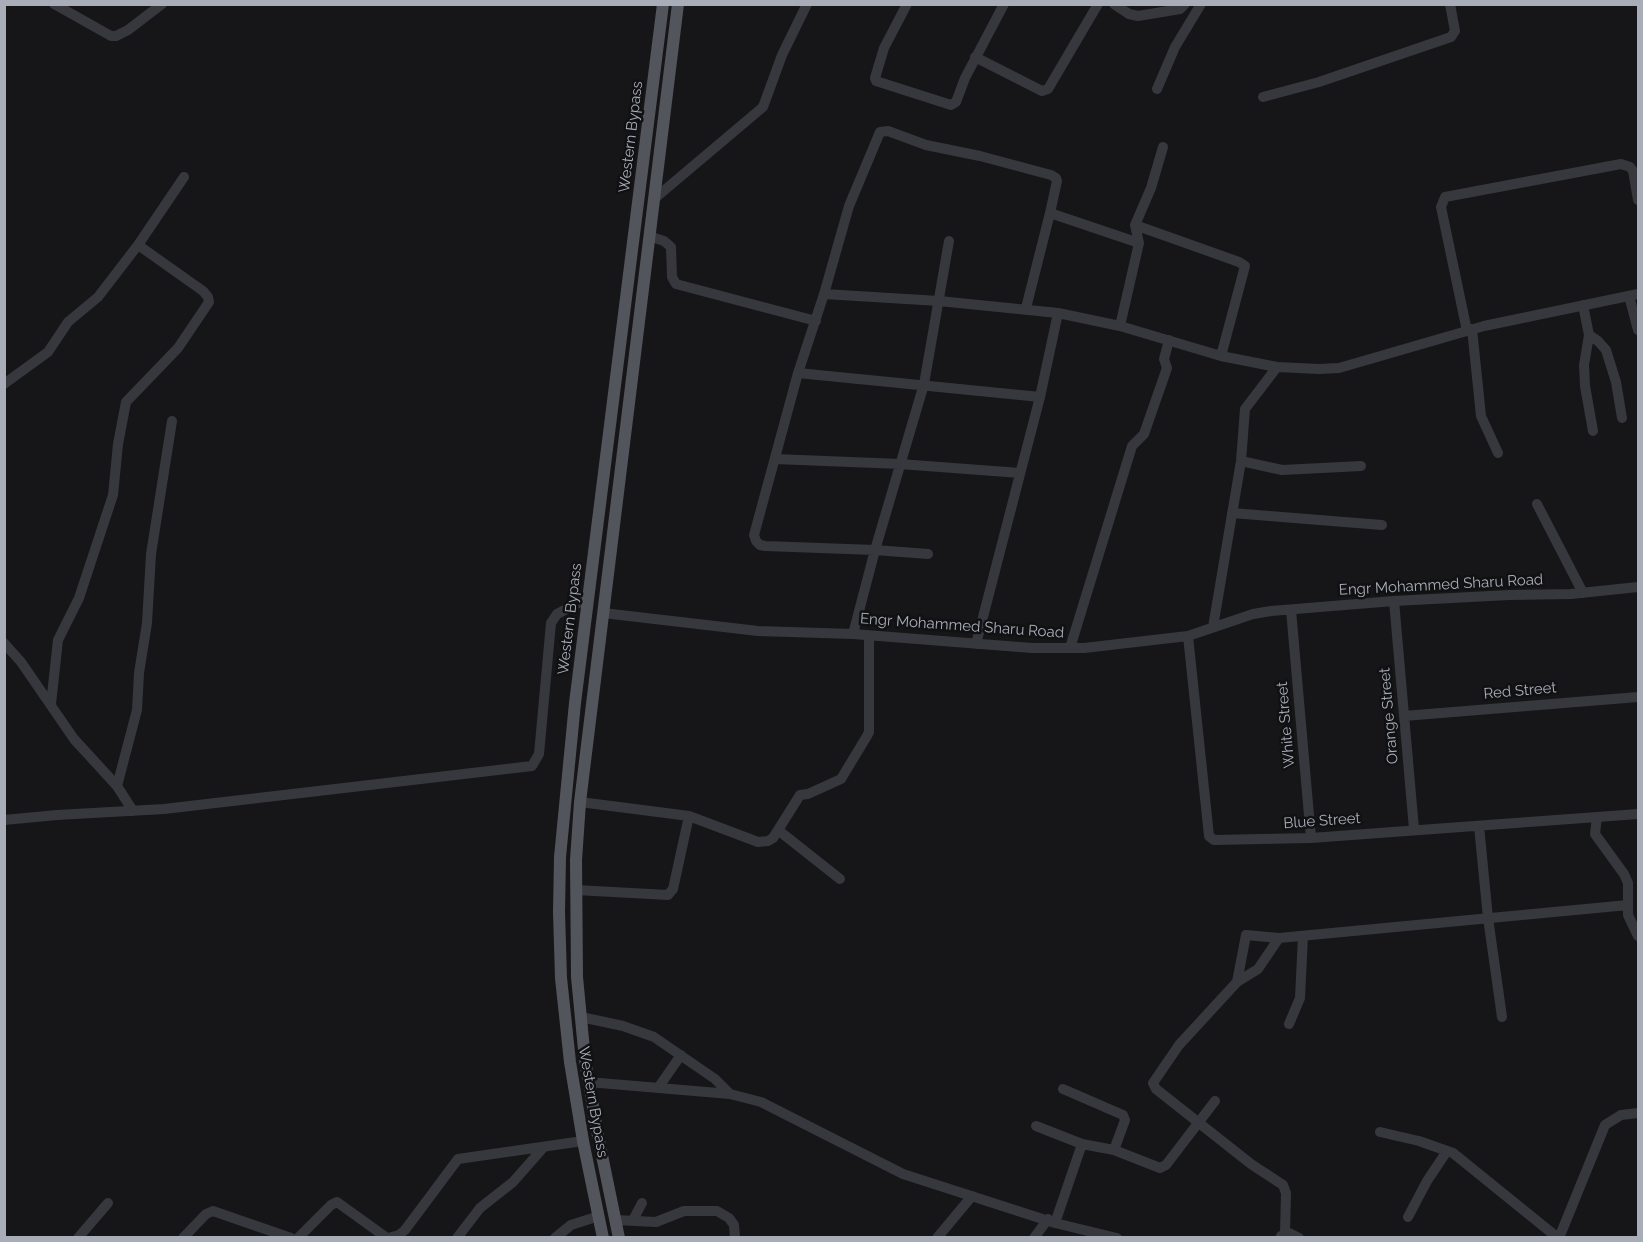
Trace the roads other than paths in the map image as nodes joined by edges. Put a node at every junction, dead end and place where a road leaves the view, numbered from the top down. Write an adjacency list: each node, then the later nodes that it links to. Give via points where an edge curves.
1 (54, 4): 2 (street, via 111,36 128,30)
2 (162, 4)
3 (663, 4): 60 (main road, Western Bypass)
4 (678, 4): 18 (main road, Western Bypass)
5 (807, 4): 18 (street, via 782,55 764,107)
6 (907, 4): 13 (street, via 884,48 876,81 953,104)
7 (1004, 4): 13 (street)
8 (1098, 4): 13 (street, via 1048,89 1042,91)
9 (1114, 4): 10 (street, via 1138,16 1180,9)
10 (1185, 4)
11 (1450, 4): 15 (street, via 1455,31 1451,36 1319,82)
12 (1200, 5): 14 (street, via 1175,47)
13 (975, 57)
14 (1157, 89)
15 (1263, 97)
16 (1162, 147): 21 (street, via 1151,188)
17 (184, 177): 25 (street)
18 (654, 199): 22 (main road, Western Bypass)
19 (1638, 200): 34 (street, via 1633,171 1621,164 1444,197 1441,207)
20 (1050, 213): 24 (street); 26 (street, via 1057,181 1052,176 926,146 883,131 877,136 849,206); 30 (street)
21 (1135, 225): 24 (street); 38 (street, via 1245,266)
22 (649, 236): 32 (street, via 664,240 671,247 672,277 676,284); 63 (main road, Western Bypass)
23 (949, 241): 28 (street)
24 (1139, 243): 33 (street)
25 (138, 245): 41 (street, via 98,297 68,322 48,352); 72 (street, via 203,291 208,302 178,348 126,402 113,495 78,598 58,640)
26 (825, 294): 28 (street); 32 (street)
27 (1634, 295): 29 (street); 35 (street)
28 (939, 301): 30 (street); 42 (street)
29 (1583, 305): 34 (street); 36 (street)
30 (1026, 308): 31 (street)
31 (1058, 313): 33 (street); 43 (street)
32 (816, 321): 40 (street)
33 (1120, 326): 37 (street)
34 (1469, 330): 39 (street, via 1339,368); 47 (street, via 1481,416)
35 (1638, 330)
36 (1589, 335): 44 (street, via 1605,350); 46 (street, via 1584,365)
37 (1168, 340): 38 (street); 70 (street, via 1164,359 1167,368 1144,434 1132,446)
38 (1221, 356): 39 (street)
39 (1277, 367): 49 (street, via 1245,409)
40 (798, 373): 42 (street); 48 (street)
41 (4, 384)
42 (924, 384): 43 (street); 50 (street)
43 (1040, 397): 52 (street)
44 (1623, 418)
45 (172, 421): 74 (street, via 151,554 137,710)
46 (1593, 431)
47 (1498, 453)
48 (775, 459): 50 (street); 56 (street, via 754,535 760,545)
49 (1241, 461): 51 (street, via 1282,470); 54 (street)
50 (900, 464): 52 (street); 56 (street)
51 (1361, 466)
52 (1020, 473): 69 (street)
53 (1537, 504): 59 (street)
54 (1232, 513): 55 (street); 64 (street)
55 (1382, 525)
56 (875, 550): 57 (street); 65 (street)
57 (928, 554)
58 (1638, 587): 59 (street, Engr Mohammed Sharu Road)
59 (1583, 593): 61 (street, Engr Mohammed Sharu Road)
60 (588, 597): 76 (street, via 557,614 551,623 539,754 532,766); 106 (main road, Western Bypass, via 564,808 559,912 565,1016)
61 (1394, 601): 62 (street, Engr Mohammed Sharu Road); 73 (street, Orange Street)
62 (1291, 610): 64 (street, Engr Mohammed Sharu Road, via 1253,614); 84 (street, White Street)
63 (603, 613): 65 (street, Engr Mohammed Sharu Road, via 758,632); 75 (main road, Western Bypass)
64 (1213, 627): 67 (street, Engr Mohammed Sharu Road)
65 (853, 634): 66 (street, Engr Mohammed Sharu Road)
66 (868, 636): 69 (street, Engr Mohammed Sharu Road); 83 (street, via 869,732 841,779 800,795)
67 (1188, 636): 70 (street, Engr Mohammed Sharu Road); 84 (street, Blue Street, via 1209,836 1217,841)
68 (4, 643): 72 (street)
69 (976, 644): 70 (street, Engr Mohammed Sharu Road)
70 (1070, 648)
71 (1638, 697): 73 (street, Red Street)
72 (51, 704): 74 (street, via 74,739)
73 (1404, 716): 82 (street, Orange Street)
74 (117, 786): 76 (street)
75 (580, 802): 78 (street); 86 (main road, Western Bypass)
76 (133, 811): 80 (street)
77 (1638, 814): 79 (street, Blue Street)
78 (689, 816): 83 (street, via 758,842 768,842); 86 (street, via 674,888 668,895)
79 (1597, 817): 81 (street, Blue Street); 87 (street, via 1595,834 1624,874)
80 (4, 820)
81 (1479, 826): 82 (street, Blue Street); 88 (street)
82 (1414, 829): 84 (street, Blue Street)
83 (778, 830): 85 (street)
84 (1311, 838)
85 (840, 879)
86 (576, 890): 93 (main road, Western Bypass)
87 (1628, 905): 88 (street); 90 (street, via 1630,922)
88 (1488, 918): 89 (street); 94 (street)
89 (1303, 936): 91 (street); 95 (street, via 1300,998)
90 (1638, 936)
91 (1280, 938): 92 (street, via 1257,969); 92 (street, via 1246,935)
92 (1237, 982): 103 (street, via 1179,1045 1154,1080 1156,1089)
93 (581, 1017): 96 (street, via 654,1036); 97 (main road, Western Bypass)
94 (1502, 1017)
95 (1289, 1024)
96 (681, 1055): 98 (street); 100 (street)
97 (588, 1082): 98 (street); 116 (main road, Western Bypass)
98 (658, 1088): 100 (street)
99 (1063, 1089): 109 (street, via 1123,1115 1125,1120)
100 (730, 1094): 111 (street, via 764,1103 903,1174)
101 (1215, 1101): 103 (street)
102 (1638, 1113): 134 (street, via 1621,1115 1605,1125)
103 (1199, 1122): 109 (street, via 1163,1168); 120 (street, via 1283,1185 1286,1193)
104 (1036, 1126): 107 (street)
105 (1380, 1132): 110 (street)
106 (583, 1142): 108 (street); 114 (main road, Western Bypass)
107 (1082, 1144): 109 (street); 118 (street)
108 (543, 1148): 124 (street, via 458,1159 405,1230); 125 (street, via 513,1182 480,1208)
109 (1114, 1150)
110 (1447, 1151): 115 (street); 134 (street, via 1464,1160)
111 (972, 1196): 118 (street); 130 (street)
112 (108, 1203): 119 (street)
113 (642, 1203): 117 (street)
114 (599, 1216): 126 (street, via 571,1225); 127 (main road, Western Bypass)
115 (1408, 1217)
116 (615, 1220): 117 (street); 128 (main road, Western Bypass)
117 (633, 1220): 129 (street, via 656,1222 684,1211 717,1211 734,1225)
118 (1052, 1221): 131 (street); 132 (street)
119 (84, 1235)
120 (1282, 1235): 133 (street)
121 (183, 1238): 122 (street, via 213,1211)
122 (291, 1238)
123 (298, 1238): 124 (street, via 337,1202)
124 (388, 1238)
125 (457, 1238)
126 (555, 1238)
127 (603, 1238)
128 (619, 1238)
129 (735, 1238)
130 (937, 1238)
131 (1034, 1238)
132 (1117, 1238)
133 (1299, 1238)
134 (1558, 1238)

